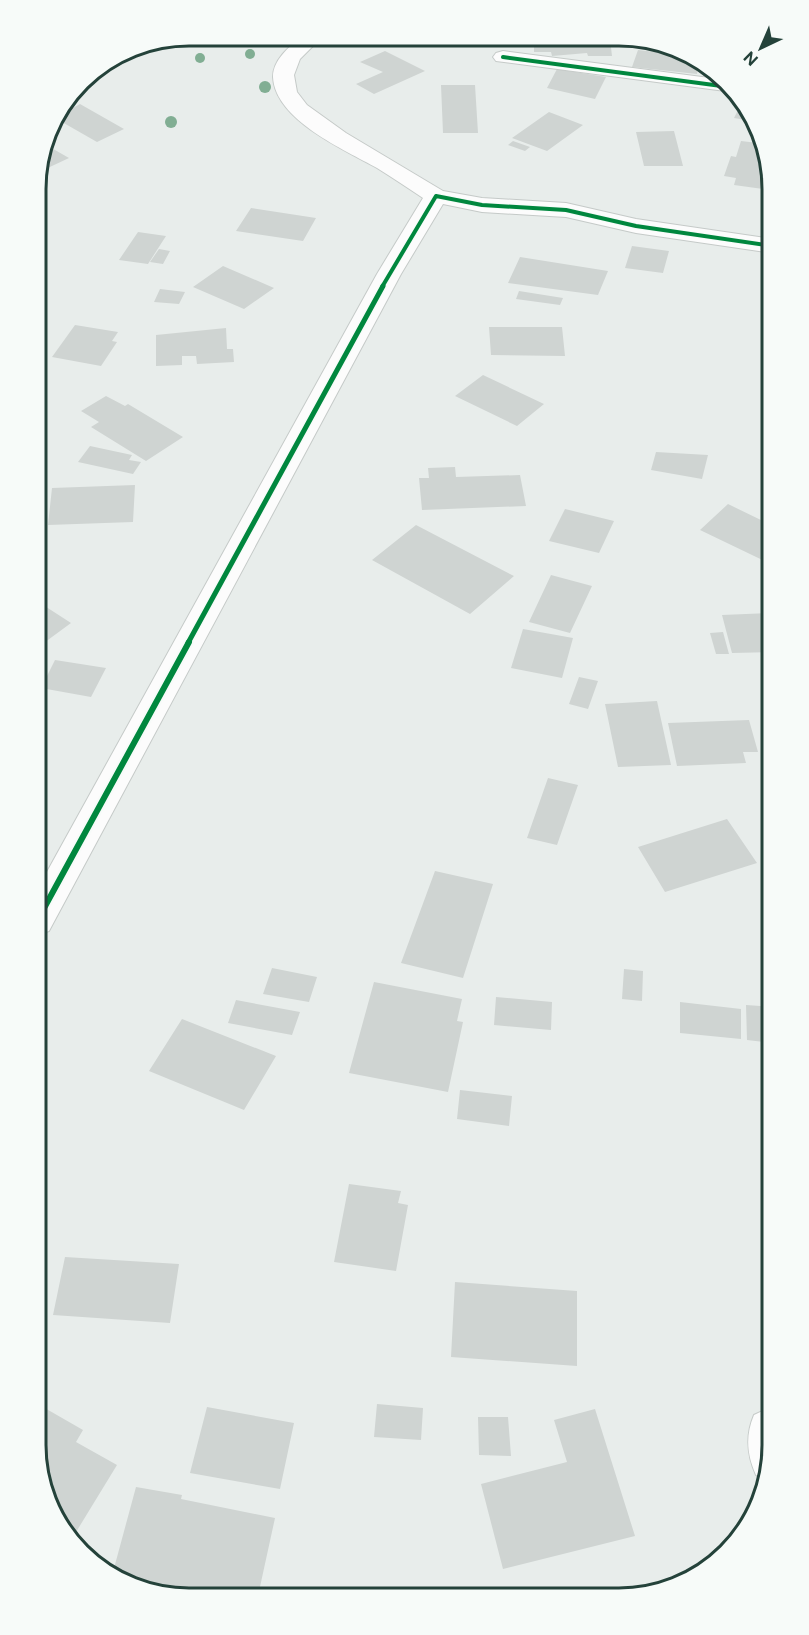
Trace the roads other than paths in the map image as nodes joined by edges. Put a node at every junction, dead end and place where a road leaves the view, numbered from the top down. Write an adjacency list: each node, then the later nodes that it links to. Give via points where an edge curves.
1 (302, 47): 4 (street, via 287,62 282,81 289,100 322,129)
2 (503, 57): 3 (street)
3 (717, 85)
4 (436, 196): 5 (street, via 482,205 566,210 636,226); 6 (street, via 378,294)
5 (762, 244)
6 (46, 902)

